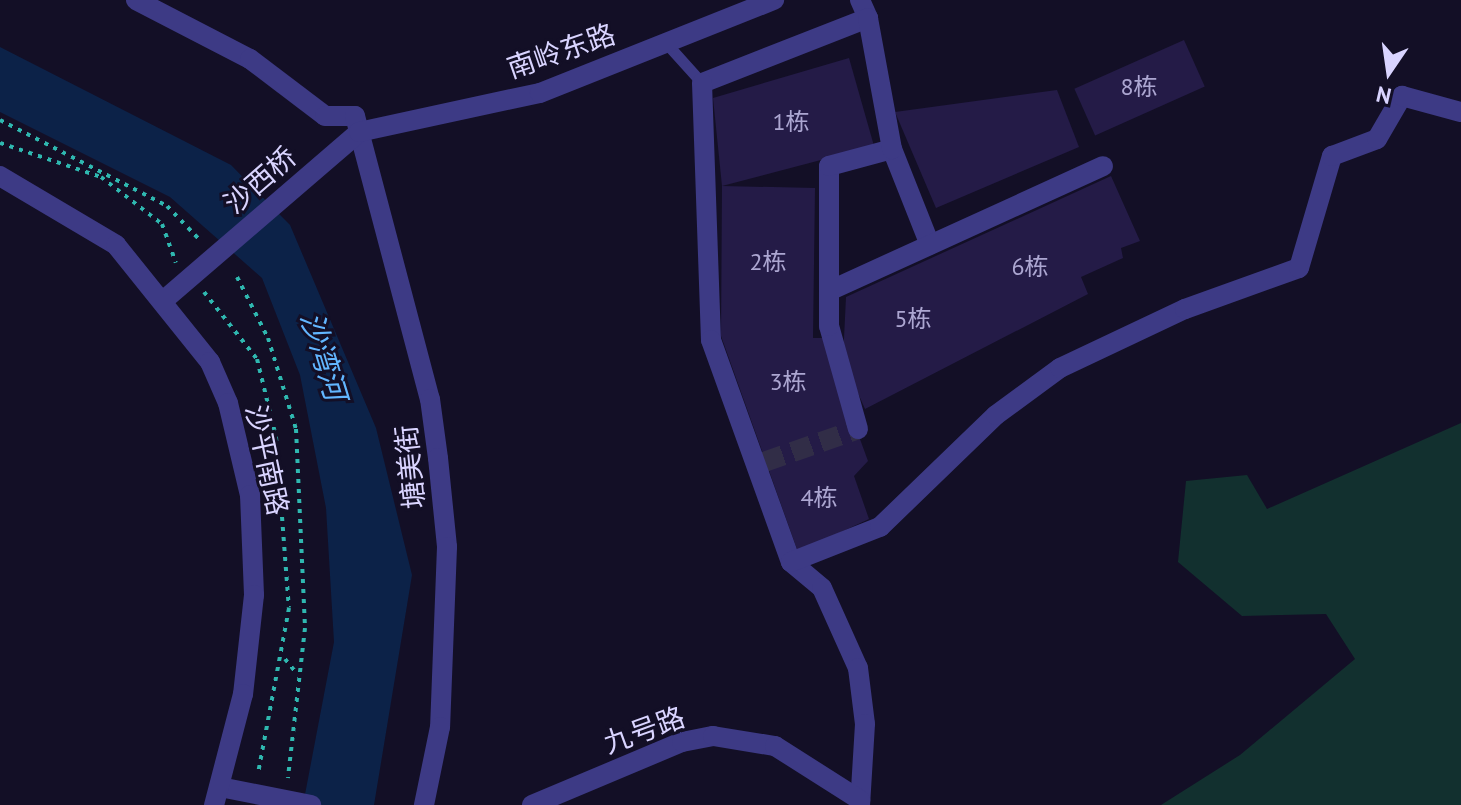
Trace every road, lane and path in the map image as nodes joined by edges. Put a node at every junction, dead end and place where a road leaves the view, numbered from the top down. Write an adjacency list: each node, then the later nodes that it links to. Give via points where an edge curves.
1 (136, 0): 8 (street, via 250,59 325,116 355,116)
2 (774, 0): 4 (street, 南岭东路)
3 (864, 9): 5 (street); 9 (street)
4 (666, 43): 5 (lane); 8 (street, 南岭东路, via 540,93)
5 (702, 83): 18 (street, via 711,340 760,463)
6 (1461, 112): 18 (street, via 1402,96 1377,139 1332,156 1299,268 1185,309 1060,368 996,415 880,527)
7 (0, 120): 12 (path, via 167,206)
8 (359, 132): 16 (street, 沙西桥); 25 (street, 塘美街, via 430,399 444,517 440,727)
9 (892, 149): 13 (street); 15 (street, via 829,166)
10 (1103, 166): 13 (street)
11 (0, 176): 16 (street, 沙平南路, via 116,245)
12 (199, 239)
13 (930, 245): 15 (street)
14 (237, 277): 20 (path, via 268,338 296,429 305,599)
15 (829, 291): 17 (street, via 829,326)
16 (164, 300): 21 (street, 沙平南路, via 210,362 242,447 250,495 250,648)
17 (858, 429)
18 (791, 562): 23 (street, via 822,588 858,668 865,724)
19 (285, 657): 20 (path)
20 (298, 676): 22 (path, via 295,750)
21 (217, 796): 22 (street)
22 (283, 796): 24 (street)
23 (860, 802): 26 (street, 九号路, via 775,746 713,736 682,742)
24 (311, 805)
25 (424, 805)
26 (532, 805)

